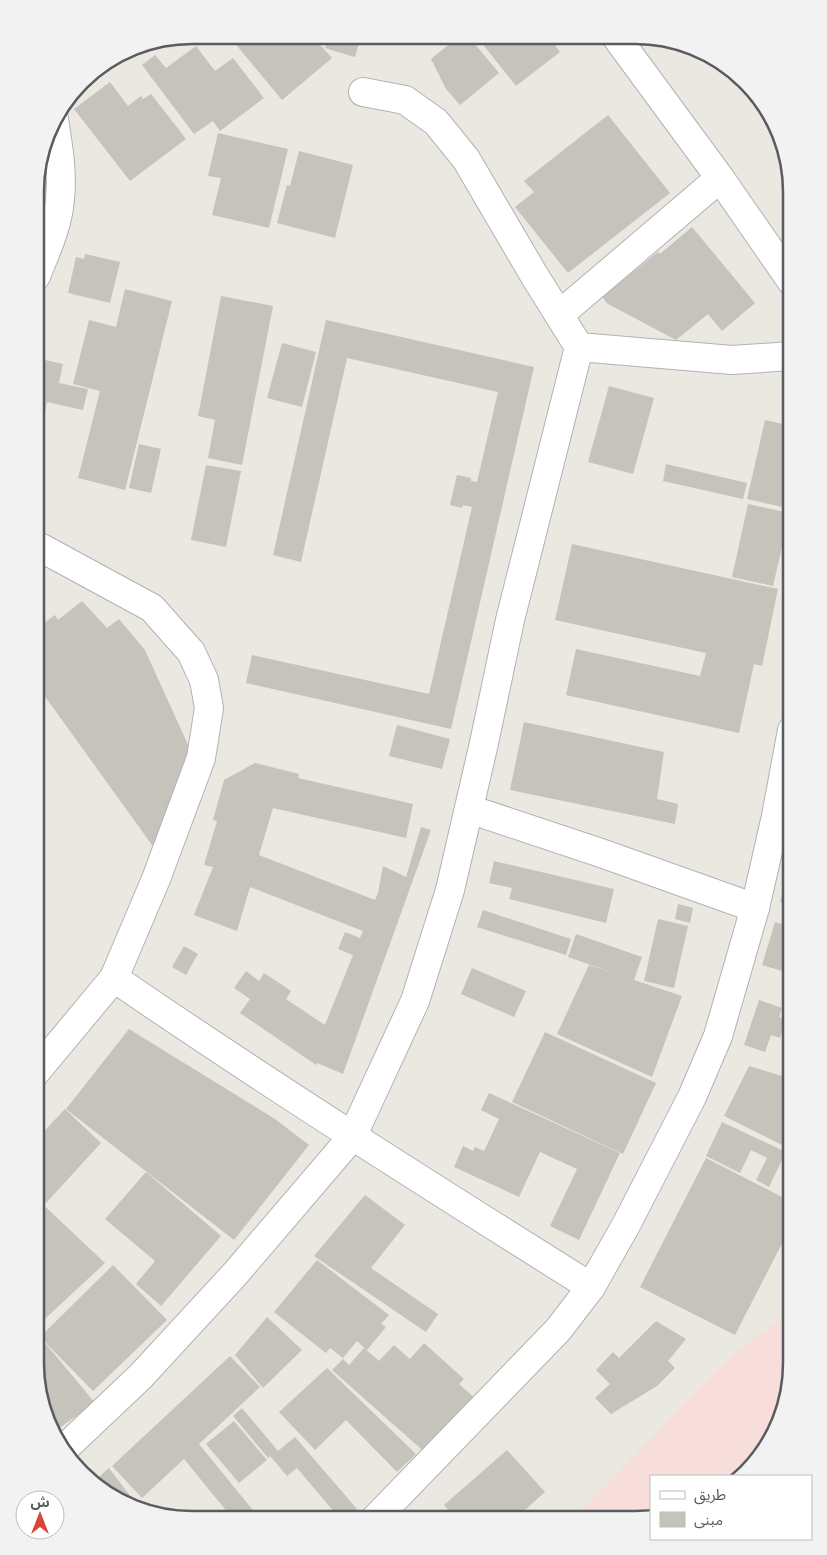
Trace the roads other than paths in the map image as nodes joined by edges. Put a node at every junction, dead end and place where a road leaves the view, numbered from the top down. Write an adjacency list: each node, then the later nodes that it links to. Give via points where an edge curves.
1 (620, 44): 4 (street)
2 (363, 92): 7 (street, via 405,100 436,122 466,159)
3 (56, 133): 5 (street, via 60,200)
4 (720, 178): 6 (street); 7 (street)
5 (44, 256)
6 (783, 269)
7 (559, 315): 8 (street)
8 (579, 347): 9 (street, via 732,360); 12 (street, via 510,620)
9 (783, 357)
10 (44, 549): 14 (street, via 152,608 191,652 204,680 210,708 201,758 156,880)
11 (783, 778): 13 (street)
12 (469, 810): 13 (street); 16 (street, via 450,890 415,1001)
13 (755, 908): 17 (street, via 718,1036 692,1097)
14 (114, 978): 15 (street); 16 (street)
15 (44, 1062)
16 (352, 1137): 17 (street); 18 (street, via 235,1274 142,1376)
17 (591, 1287): 19 (street, via 558,1330)
18 (68, 1445)
19 (383, 1511)

